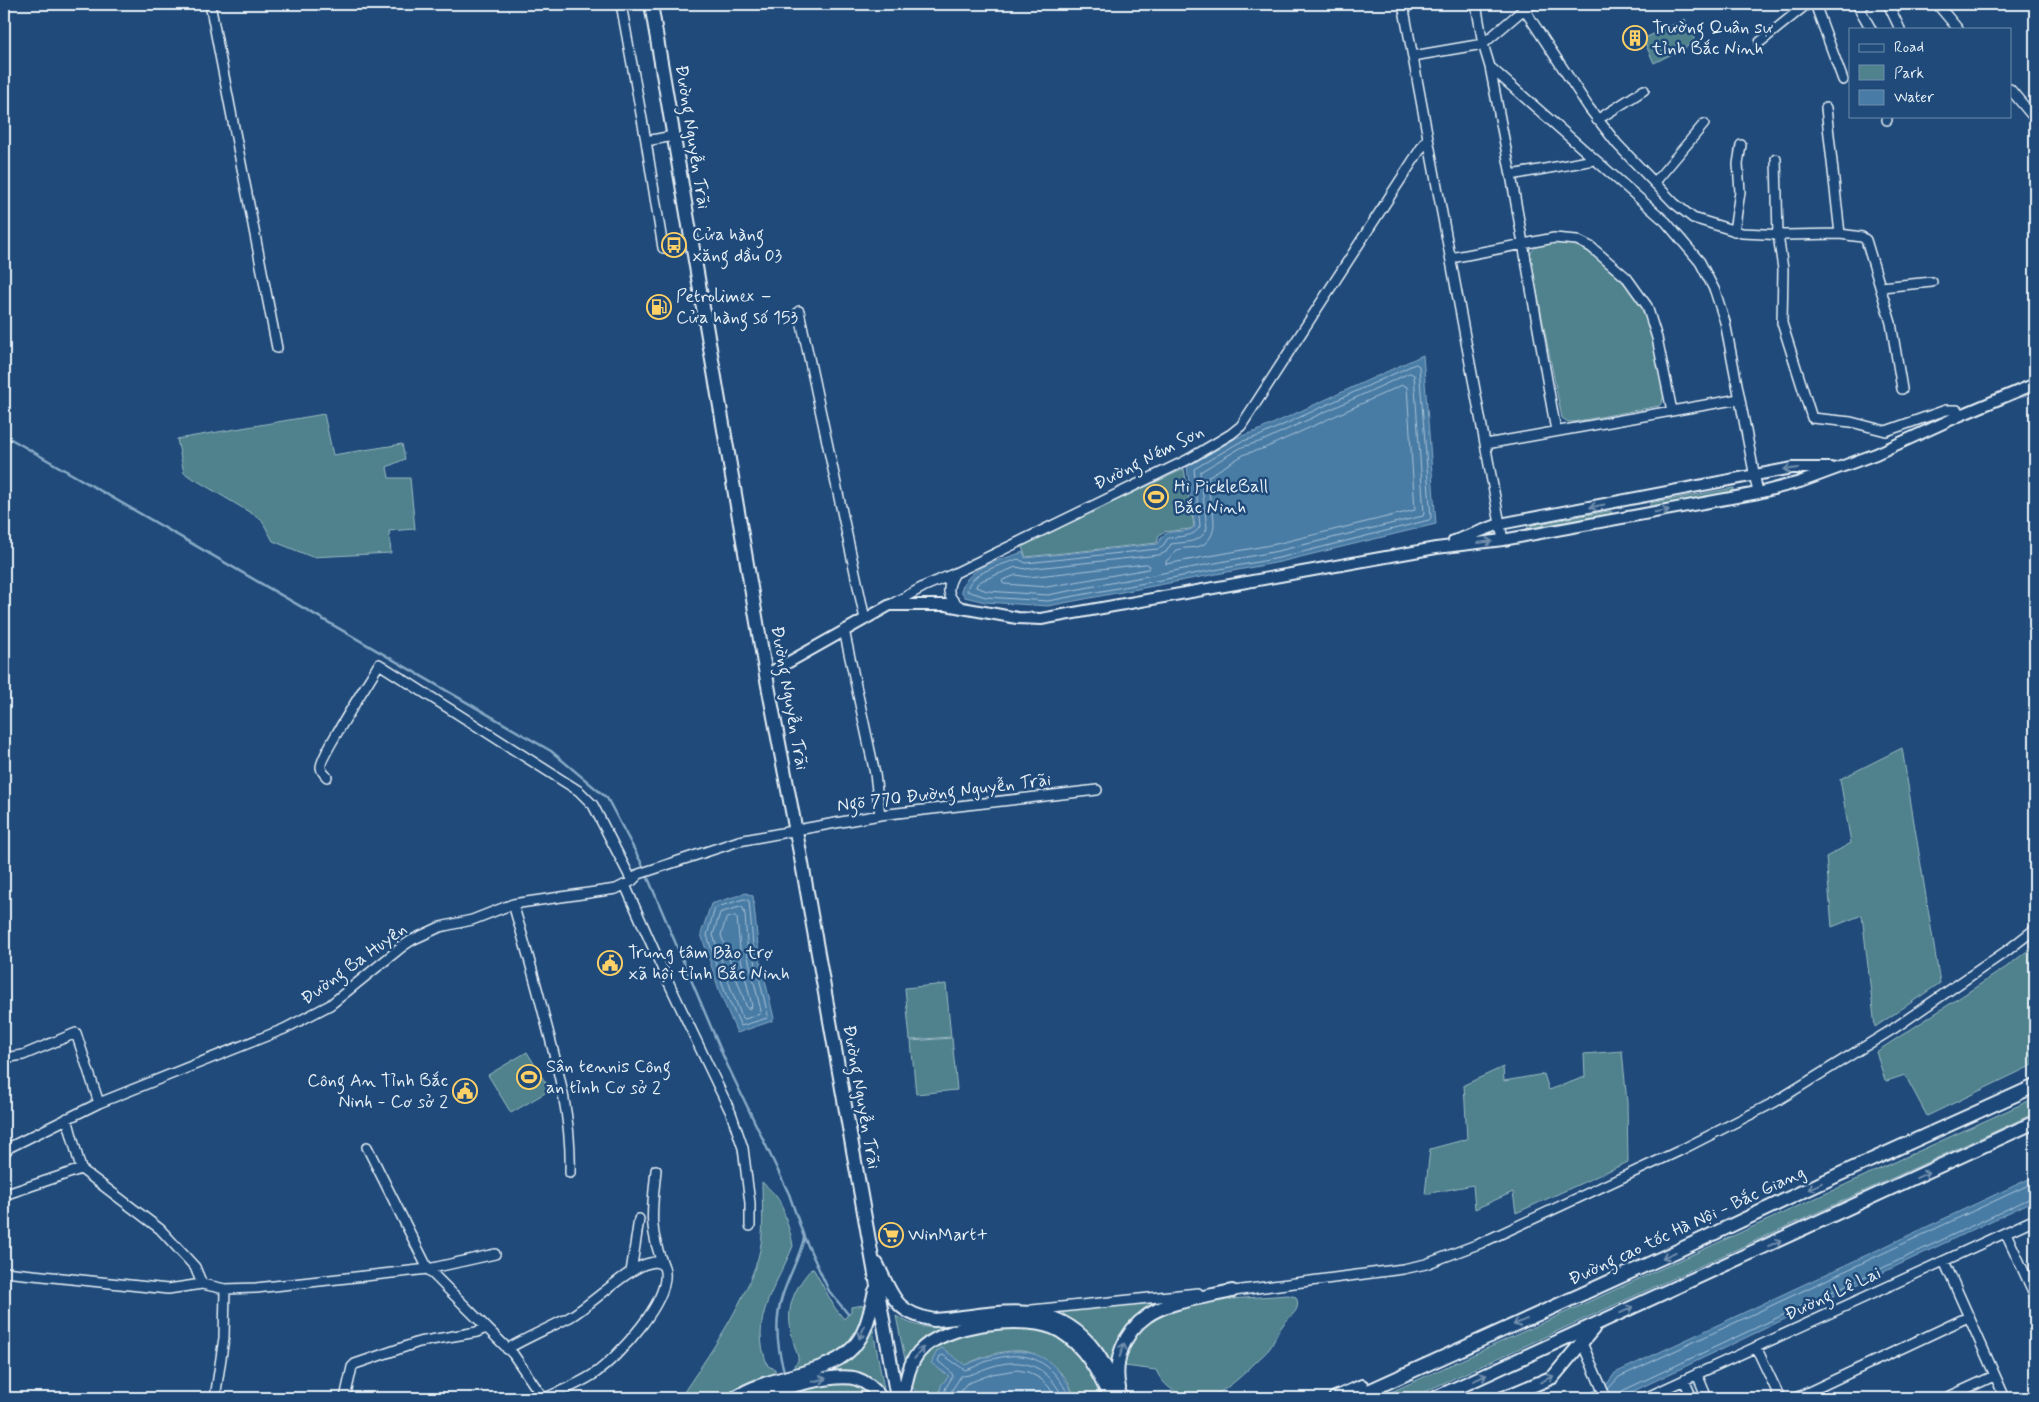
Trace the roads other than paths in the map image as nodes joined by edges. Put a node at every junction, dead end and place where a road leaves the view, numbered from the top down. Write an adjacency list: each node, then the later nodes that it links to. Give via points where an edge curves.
1 (210, 4): 44 (street)
2 (621, 4): 29 (street)
3 (651, 4): 27 (highway, Đường Nguyễn Trãi)
4 (1403, 4): 18 (street)
5 (1476, 4): 17 (street)
6 (1533, 4): 12 (street)
7 (1807, 4): 16 (street)
8 (1815, 4): 20 (street)
9 (1864, 4): 13 (street, via 1859,8)
10 (1888, 4): 14 (street)
11 (1937, 4): 15 (street)
12 (1524, 9): 17 (street); 34 (street, via 1589,108 1617,144)
13 (1870, 28)
14 (1900, 28)
15 (1957, 28)
16 (1760, 42)
17 (1483, 44): 18 (street); 19 (street)
18 (1413, 56): 28 (street)
19 (1490, 68): 32 (street); 33 (street)
20 (1843, 80)
21 (1644, 90): 25 (street)
22 (2012, 91): 24 (street)
23 (1826, 108): 36 (street)
24 (2035, 119)
25 (1596, 120)
26 (1704, 124): 34 (street)
27 (673, 136): 29 (street); 67 (highway, Đường Nguyễn Trãi)
28 (1427, 139): 40 (street); 62 (street, Đường Ném Sơn, via 1241,426 1187,460)
29 (646, 141): 39 (street)
30 (1741, 145): 35 (street, via 1738,164 1740,192)
31 (1776, 159): 37 (street)
32 (1594, 160): 33 (street); 47 (street, via 1666,222 1707,273 1721,306)
33 (1511, 175): 38 (street)
34 (1654, 182): 35 (street, via 1693,218)
35 (1734, 231): 37 (street)
36 (1840, 234): 37 (street); 42 (street, via 1866,240)
37 (1778, 235): 50 (street, via 1783,269 1782,324 1812,418)
38 (1524, 243): 40 (street); 48 (street, via 1554,238 1577,240 1591,247 1627,278 1640,294 1653,322); 51 (street)
39 (664, 248)
40 (1451, 258): 52 (street)
41 (1932, 282): 42 (street)
42 (1881, 287): 46 (street, via 1891,323)
43 (799, 311): 65 (street)
44 (277, 348)
45 (2035, 384): 49 (main road)
46 (1902, 389)
47 (1740, 399): 48 (street); 55 (street)
48 (1672, 411): 51 (street)
49 (1961, 415): 50 (street, via 1957,410 1946,410); 53 (main road)
50 (1884, 430): 53 (street)
51 (1556, 431): 52 (street)
52 (1486, 444): 59 (street)
53 (1889, 448): 54 (main road)
54 (1840, 468): 55 (main road, one-way to 55, via 1792,468); 56 (main road)
55 (1754, 476): 56 (street); 57 (main road)
56 (1758, 492): 58 (main road, one-way to 56)
57 (1626, 500): 58 (main road); 59 (main road, one-way to 59)
58 (1629, 517): 60 (main road)
59 (1500, 524): 60 (street); 61 (main road)
60 (1503, 540): 61 (main road, one-way to 60)
61 (1436, 548): 64 (main road, via 1041,619)
62 (956, 573): 63 (street, Đường Ném Sơn); 64 (street, via 949,583 950,596)
63 (890, 605): 64 (main road, via 928,604); 65 (main road, Đường Ném Sơn)
64 (964, 609)
65 (865, 619): 66 (main road, Đường Ném Sơn)
66 (844, 630): 67 (main road, Đường Ném Sơn); 70 (street, via 875,774)
67 (766, 675): 71 (highway, Đường Nguyễn Trãi)
68 (327, 777): 72 (street, via 321,765 330,744 379,664 579,791 593,805)
69 (1097, 790): 70 (street, Ngõ 770 Đường Nguyễn Trãi)
70 (880, 815): 71 (street, Ngõ 770 Đường Nguyễn Trãi)
71 (796, 830): 72 (street, Đường Ba Huyện, via 740,841 659,867); 92 (highway, Đường Nguyễn Trãi)
72 (632, 880): 73 (street, Đường Ba Huyện, via 616,889); 90 (street, via 666,977 731,1113 743,1148)
73 (513, 904): 78 (street, Đường Ba Huyện, via 472,920 440,927 412,940 314,1015); 85 (street, via 565,1101 571,1147)
74 (2035, 928): 102 (street, via 1893,1029 1775,1102 1679,1151 1481,1243 1404,1270)
75 (4, 1058): 78 (street, via 23,1055 76,1032)
76 (2035, 1078): 86 (highway, via 1876,1153)
77 (2035, 1086): 86 (highway, Đường cao tốc Hà Nội - Bắc Giang)
78 (99, 1103): 79 (street, Đường Ba Huyện)
79 (67, 1118): 82 (street, Đường Ba Huyện); 83 (street)
80 (2035, 1122): 106 (highway, one-way to 80)
81 (367, 1146): 96 (street)
82 (4, 1153)
83 (81, 1169): 87 (street); 99 (street, via 160,1230 195,1267)
84 (656, 1170): 95 (street, via 651,1224)
85 (570, 1174)
86 (1838, 1175): 111 (highway, Đường cao tốc Hà Nội - Bắc Giang, one-way to 111)
87 (4, 1195)
88 (639, 1219): 98 (street)
89 (2035, 1219): 91 (street, Đường Lê Lai)
90 (750, 1226)
91 (2006, 1233): 94 (street, Đường Lê Lai); 103 (street)
92 (872, 1253): 100 (highway, Đường Nguyễn Trãi); 104 (highway, via 895,1300 907,1312 921,1318 934,1320)
93 (495, 1254): 96 (street)
94 (1944, 1261): 105 (street); 109 (street, Đường Lê Lai)
95 (664, 1267): 98 (street, via 650,1262); 117 (street, via 666,1276 661,1294 631,1340 595,1373)
96 (428, 1269): 101 (street); 107 (street)
97 (4, 1272): 99 (street, via 168,1289)
98 (631, 1272): 110 (street, via 570,1317)
99 (202, 1284): 101 (street)
100 (877, 1286): 118 (highway, one-way to 118, via 862,1335 849,1352 828,1365 756,1387); 121 (highway, Đường Nguyễn Trãi)
101 (225, 1289): 115 (street, via 224,1338)
102 (1232, 1291): 104 (street); 123 (highway, one-way to 102, via 1120,1351 1147,1315 1161,1308)
103 (2035, 1296)
104 (1026, 1311): 123 (highway, via 1059,1319 1081,1336 1101,1359)
105 (1968, 1317): 113 (street); 133 (street)
106 (1596, 1325): 108 (highway); 126 (highway, one-way to 106)
107 (486, 1328): 110 (street); 116 (street, via 418,1342 355,1364)
108 (1582, 1342): 127 (highway, one-way to 108, via 1553,1376); 128 (street)
109 (1756, 1347): 112 (street, Đường Lê Lai); 132 (street)
110 (508, 1349): 117 (street)
111 (1430, 1363): 124 (highway, via 1390,1373); 125 (highway, Đường cao tốc Hà Nội - Bắc Giang)
112 (1697, 1374): 114 (street, Đường Lê Lai); 131 (street)
113 (1994, 1376): 134 (street); 135 (street)
114 (1684, 1380): 129 (street, Đường Lê Lai); 130 (street)
115 (216, 1398)
116 (345, 1398)
117 (544, 1398)
118 (735, 1398)
119 (756, 1398): 120 (highway, one-way to 120, via 838,1377 858,1379)
120 (881, 1398)
121 (897, 1398)
122 (903, 1398): 123 (highway, one-way to 123, via 909,1369 918,1353 928,1344 959,1330 1010,1321 1041,1324 1060,1331 1082,1350)
123 (1118, 1398)
124 (1335, 1398)
125 (1353, 1398)
126 (1435, 1398)
127 (1502, 1398)
128 (1606, 1398)
129 (1645, 1398)
130 (1692, 1398)
131 (1707, 1398)
132 (1780, 1398)
133 (1796, 1398)
134 (1946, 1398)
135 (2005, 1398)

